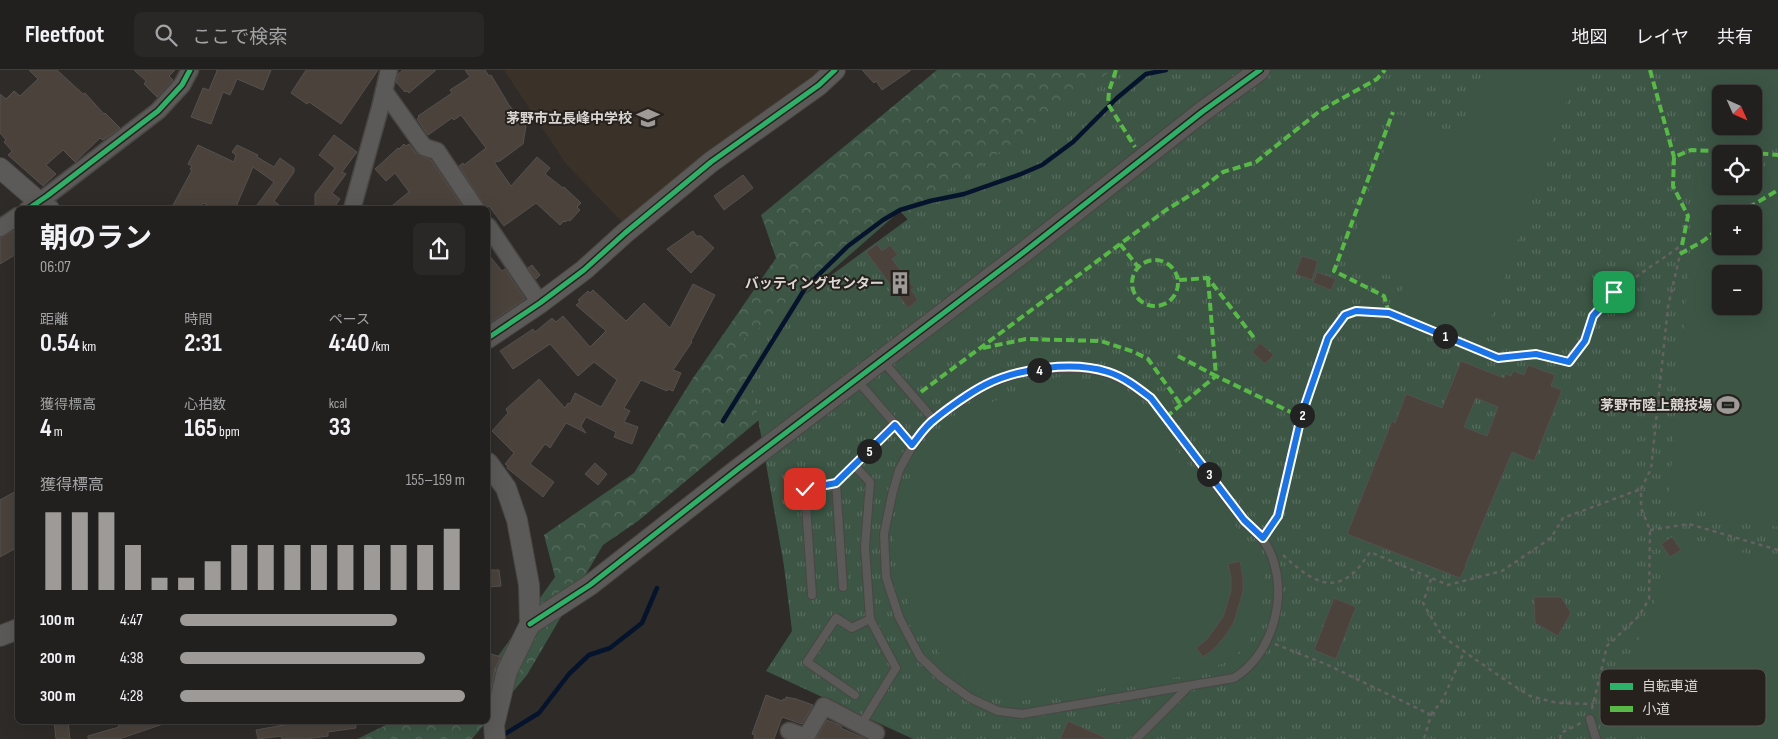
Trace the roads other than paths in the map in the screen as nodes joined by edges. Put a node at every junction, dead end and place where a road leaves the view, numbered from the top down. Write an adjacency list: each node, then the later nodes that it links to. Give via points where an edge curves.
1 (190, 70): 7 (street, via 182,85 158,110)
2 (389, 70): 5 (street)
3 (835, 70): 13 (street, via 711,162)
4 (1260, 70): 15 (street)
5 (384, 91): 8 (street); 9 (street, via 424,148 437,151)
6 (0, 168): 7 (street)
7 (38, 206)
8 (353, 206)
9 (474, 206)
10 (15, 218): 11 (street)
11 (0, 228)
12 (490, 229): 13 (street)
13 (540, 304): 14 (street)
14 (490, 337)
15 (882, 359): 16 (street); 17 (lane)
16 (855, 379): 18 (lane); 26 (street, via 590,585)
17 (933, 419): 19 (lane); 29 (lane, via 985,385 1020,372 1061,368 1089,368 1110,373 1151,398 1244,520 1263,538 1277,582 1276,614 1268,640 1245,671 1234,678)
18 (895, 425): 19 (lane); 20 (lane)
19 (912, 445): 29 (lane, via 899,470 884,534 886,577 899,617 920,658 941,678 984,705 998,711 1022,714)
20 (854, 465): 22 (lane); 25 (lane, via 870,482 865,547)
21 (490, 466): 26 (street, via 506,488 517,520 529,585)
22 (836, 483): 23 (lane); 24 (lane, via 805,489)
23 (843, 587)
24 (812, 596)
25 (870, 619): 30 (lane, via 852,628 836,618 806,662); 34 (lane, via 896,668)
26 (530, 624): 33 (street, via 507,671)
27 (15, 630): 28 (street)
28 (0, 636)
29 (1188, 687): 35 (lane)
30 (855, 695)
31 (1590, 718): 36 (lane)
32 (789, 731): 34 (street, via 806,737 824,706)
33 (494, 732)
34 (874, 734)
35 (1136, 739)
36 (1596, 739)

